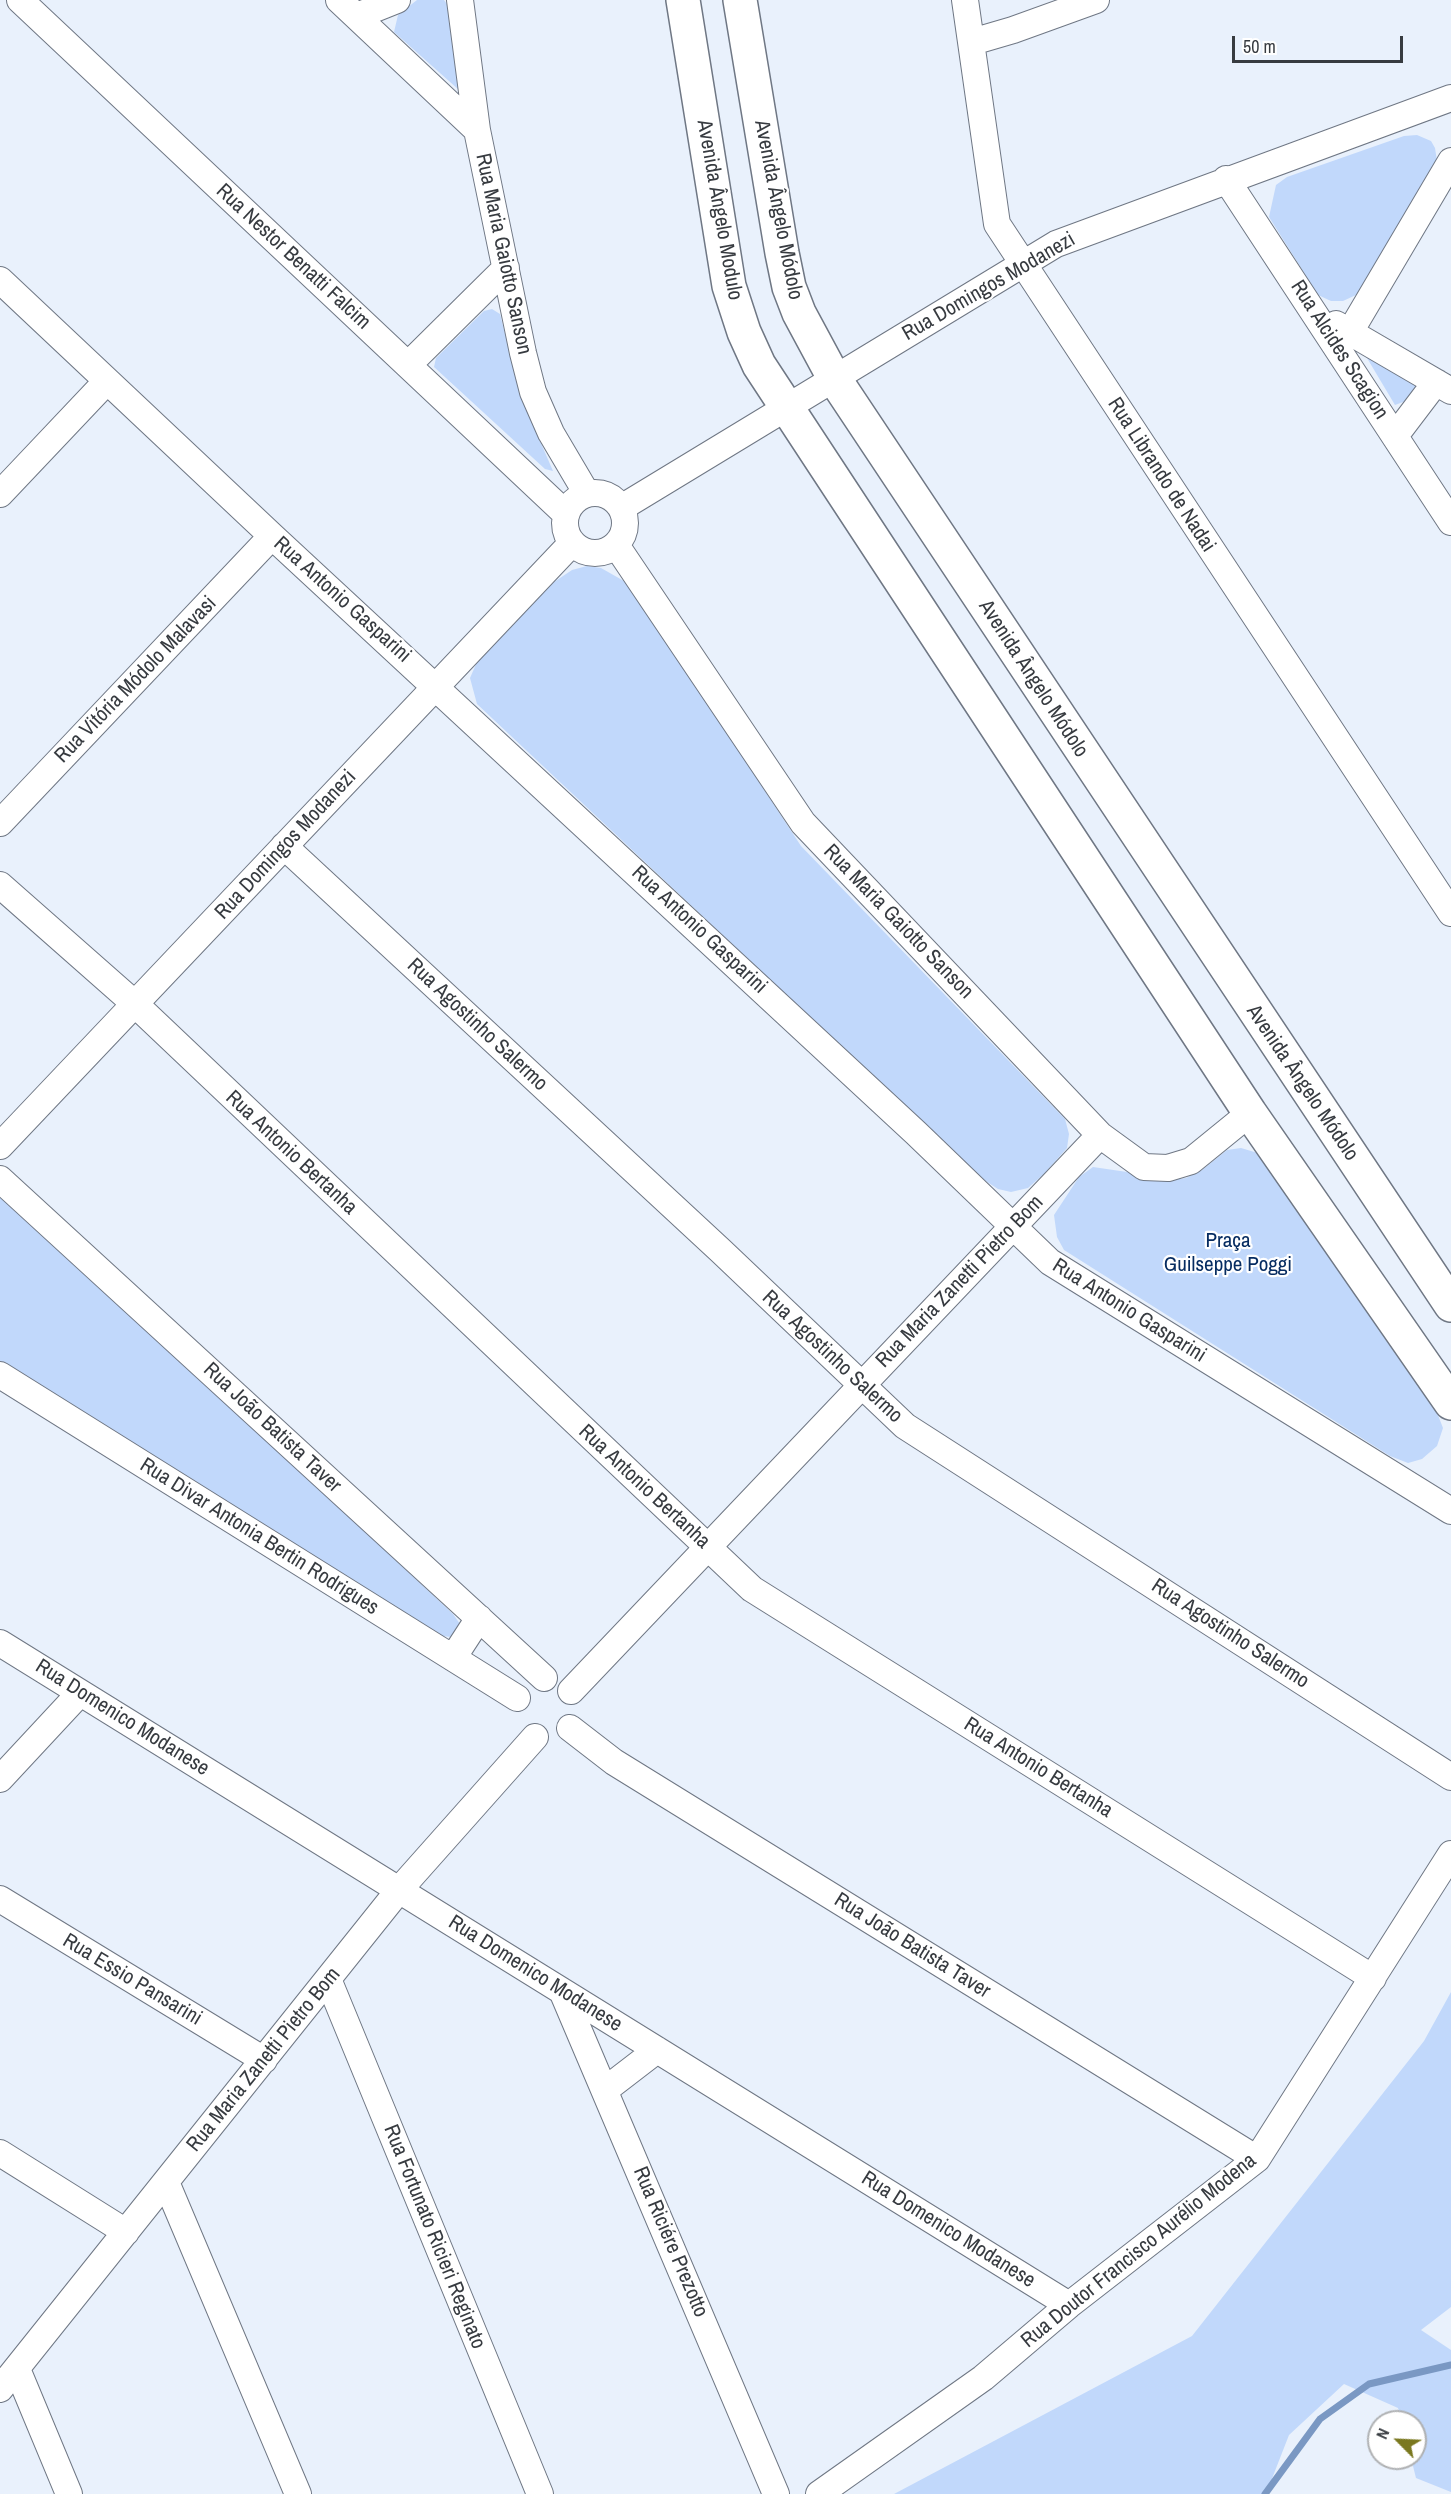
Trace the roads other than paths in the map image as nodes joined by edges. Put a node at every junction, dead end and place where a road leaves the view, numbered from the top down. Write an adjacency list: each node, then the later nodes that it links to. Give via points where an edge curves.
1 (20, 0): 19 (street, Rua Nestor Benatti Falcim)
2 (397, 0): 8 (street)
3 (460, 0): 11 (street, Rua Maria Gaiotto Sanson)
4 (683, 0): 23 (street, Avenida Ângelo Modulo, via 729,286 759,365)
5 (740, 0): 20 (street, Avenida Ângelo Módolo, via 789,286)
6 (965, 0): 9 (street, Rua Librando de Nadai)
7 (1096, 0): 9 (street)
8 (348, 8): 11 (street)
9 (972, 42): 14 (street, Rua Librando de Nadai, via 997,224)
10 (1449, 105): 13 (street, Rua Domingos Modanezi)
11 (477, 130): 15 (street, Rua Maria Gaiotto Sanson)
12 (1451, 161): 18 (street)
13 (1226, 179): 14 (street, Rua Domingos Modanezi, via 1056,244); 17 (street, Rua Alcides Scagion)
14 (1023, 264): 20 (street, Rua Domingos Modanezi); 37 (street, Rua Librando de Nadai)
15 (506, 268): 19 (street); 26 (street, Rua Maria Gaiotto Sanson, via 533,392)
16 (0, 280): 21 (street, Rua Antonio Gasparini)
17 (1312, 311): 18 (street); 24 (street, Rua Alcides Scagion)
18 (1350, 332): 22 (street)
19 (408, 365): 28 (street, Rua Nestor Benatti Falcim)
20 (834, 378): 23 (street, Rua Domingos Modanezi); 44 (street, Avenida Ângelo Módolo)
21 (107, 381): 25 (street); 30 (street, Rua Antonio Gasparini)
22 (1443, 387): 24 (street)
23 (786, 409): 27 (street, Rua Domingos Modanezi); 39 (street)
24 (1395, 436): 29 (street, Rua Alcides Scagion)
25 (0, 494)
26 (587, 494): 27 (street, via 606,495); 28 (street)
27 (621, 508): 32 (street, via 625,528)
28 (566, 514): 31 (street, via 565,524)
29 (1451, 522)
30 (272, 536): 33 (street, Rua Antonio Gasparini); 34 (street, Rua Vitória Módolo Malavasi)
31 (572, 543): 32 (street, via 588,553); 33 (street, Rua Domingos Modanezi)
32 (616, 545): 40 (street, Rua Maria Gaiotto Sanson, via 803,823)
33 (436, 686): 35 (street, Rua Domingos Modanezi); 43 (street, Rua Antonio Gasparini)
34 (0, 823)
35 (284, 846): 38 (street, Rua Domingos Modanezi); 46 (street, Rua Agostinho Salermo, via 721,1251)
36 (0, 885): 38 (street, Rua Antonio Bertanha)
37 (1451, 913)
38 (135, 1005): 41 (street, Rua Domingos Modanezi); 49 (street, Rua Antonio Bertanha)
39 (1250, 1113): 40 (street, Rua Maria Gaiotto Sanson, via 1191,1161 1168,1168 1144,1167); 47 (street)
40 (1100, 1135): 43 (street, Rua Maria Zanetti Pietro Bom)
41 (0, 1146)
42 (0, 1179): 50 (street, Rua João Batista Taver)
43 (1014, 1226): 46 (street, Rua Maria Zanetti Pietro Bom); 48 (street, Rua Antonio Gasparini, via 1050,1262)
44 (1451, 1305)
45 (0, 1375): 52 (street, Rua Divar Antonia Bertin Rodrigues)
46 (861, 1387): 49 (street, Rua Maria Zanetti Pietro Bom); 59 (street, Rua Agostinho Salermo, via 905,1426)
47 (1449, 1394)
48 (1451, 1511)
49 (707, 1548): 54 (street, Rua Maria Zanetti Pietro Bom); 64 (street, Rua Antonio Bertanha, via 752,1589)
50 (479, 1618): 52 (street); 53 (street, Rua João Batista Taver)
51 (0, 1643): 55 (street, Rua Domenico Modanese)
52 (453, 1658): 56 (street, Rua Divar Antonia Bertin Rodrigues)
53 (544, 1678): 54 (street, via 564,1683); 56 (street, via 528,1684)
54 (571, 1690): 57 (street, via 577,1709)
55 (80, 1693): 60 (street); 62 (street, Rua Domenico Modanese)
56 (517, 1698): 58 (street, via 520,1725)
57 (570, 1728): 58 (street, via 554,1738); 71 (street, Rua João Batista Taver, via 614,1762)
58 (535, 1737): 62 (street, Rua Maria Zanetti Pietro Bom)
59 (1451, 1777)
60 (0, 1779)
61 (1451, 1854): 64 (street, Rua Doutor Francisco Aurélio Modena)
62 (399, 1890): 65 (street, Rua Maria Zanetti Pietro Bom); 66 (street, Rua Domenico Modanese)
63 (0, 1899): 68 (street, Rua Essio Pansarini)
64 (1373, 1978): 71 (street, Rua Doutor Francisco Aurélio Modena)
65 (328, 1979): 68 (street, Rua Maria Zanetti Pietro Bom); 79 (street, Rua Fortunato Ricieri Reginato)
66 (562, 1991): 67 (street, Rua Domenico Modanese); 69 (street, Rua Riciére Prezotto)
67 (657, 2050): 69 (street); 74 (street, Rua Domenico Modanese)
68 (264, 2060): 72 (street, Rua Maria Zanetti Pietro Bom)
69 (605, 2090): 80 (street, Rua Riciére Prezotto)
70 (0, 2153): 73 (street)
71 (1257, 2159): 74 (street, Rua Doutor Francisco Aurélio Modena)
72 (166, 2182): 73 (street, Rua Maria Zanetti Pietro Bom); 78 (street)
73 (126, 2232): 75 (street, Rua Maria Zanetti Pietro Bom)
74 (1070, 2305): 81 (street, Rua Doutor Francisco Aurélio Modena, via 983,2378)
75 (17, 2368): 76 (street, Rua Maria Zanetti Pietro Bom); 77 (street)
76 (0, 2390)
77 (69, 2494)
78 (298, 2494)
79 (540, 2494)
80 (776, 2494)
81 (819, 2494)

